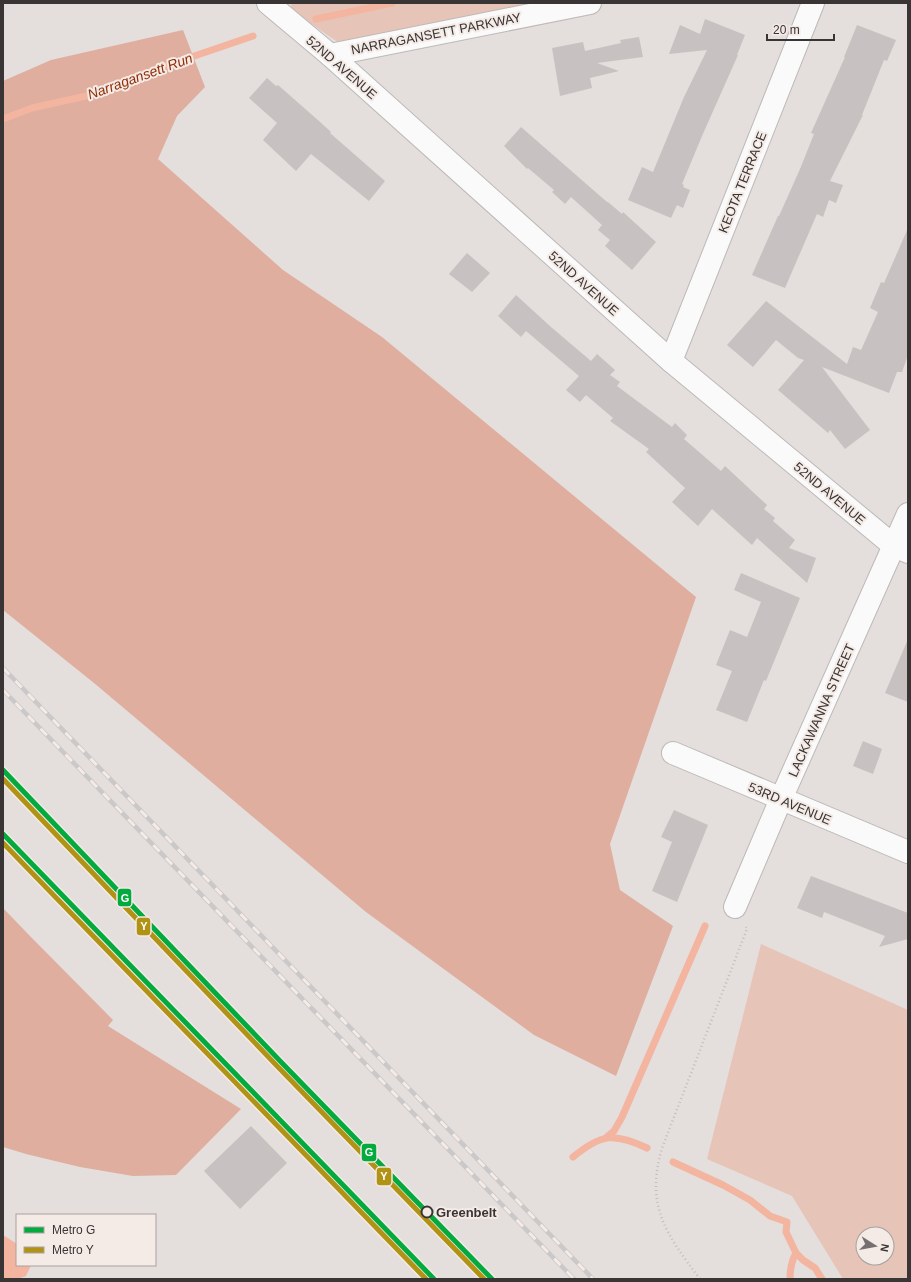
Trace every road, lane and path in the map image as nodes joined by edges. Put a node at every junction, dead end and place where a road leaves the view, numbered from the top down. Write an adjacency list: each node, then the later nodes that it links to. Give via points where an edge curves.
1 (268, 3): 4 (street, 52ND AVENUE)
2 (590, 3): 4 (street, NARRAGANSETT PARKWAY)
3 (813, 3): 5 (street, KEOTA TERRACE)
4 (330, 54): 5 (street, 52ND AVENUE)
5 (671, 361): 7 (street, 52ND AVENUE)
6 (908, 514): 7 (street, LACKAWANNA STREET)
7 (901, 549): 9 (street, LACKAWANNA STREET)
8 (673, 753): 9 (street, 53RD AVENUE)
9 (781, 799): 10 (street, 53RD AVENUE); 11 (street, LACKAWANNA STREET)
10 (908, 852)
11 (736, 907): 12 (path, via 747,929 662,1148 656,1173 655,1192 661,1217 677,1248)
12 (700, 1279)

